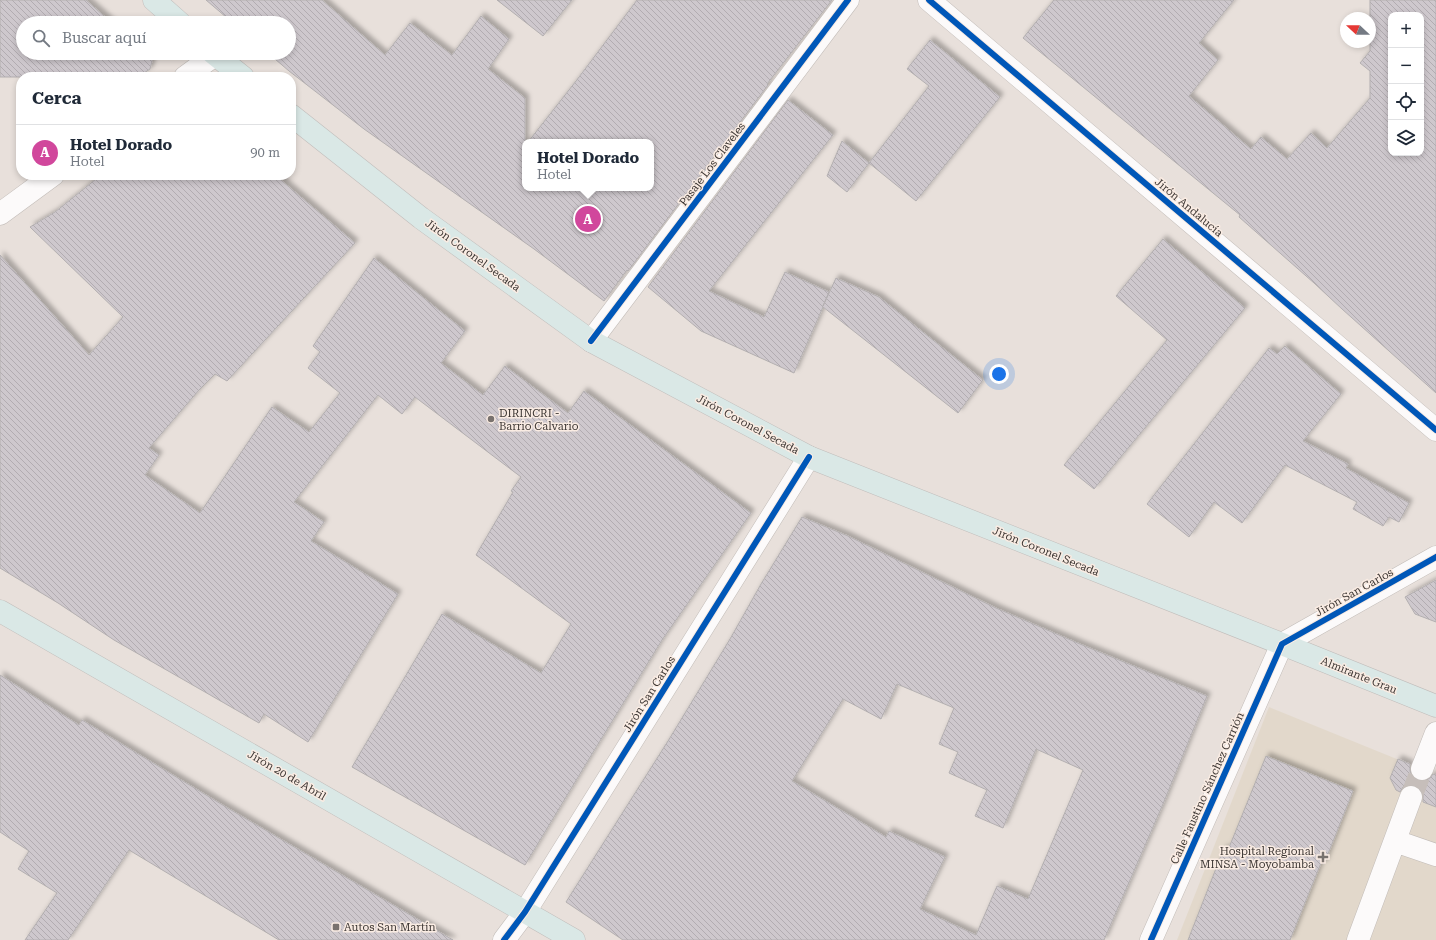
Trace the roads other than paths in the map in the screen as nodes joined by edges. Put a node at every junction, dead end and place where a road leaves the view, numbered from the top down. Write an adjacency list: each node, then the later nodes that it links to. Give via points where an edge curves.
1 (154, 0): 4 (main road)
2 (848, 0): 12 (street, Pasaje Los Claveles)
3 (929, 0): 13 (street, Jirón Andalucía)
4 (172, 16)
5 (206, 60): 7 (street)
6 (222, 60): 8 (main road)
7 (191, 72)
8 (237, 72)
9 (296, 119): 12 (main road, Jirón Coronel Secada, via 421,218)
10 (46, 180): 11 (street)
11 (0, 214)
12 (591, 341): 14 (main road, Jirón Coronel Secada)
13 (1436, 430)
14 (810, 457): 17 (main road, Jirón Coronel Secada); 24 (street, Jirón San Carlos)
15 (1436, 557): 17 (street, Jirón San Carlos)
16 (0, 610): 24 (main road, Jirón 20 de Abril)
17 (1282, 644): 18 (main road, Almirante Grau); 27 (street, Calle Faustino Sánchez Carrión)
18 (1436, 706)
19 (1436, 733): 20 (street)
20 (1422, 769)
21 (1412, 797): 22 (street)
22 (1395, 841): 23 (street); 28 (street)
23 (1436, 856)
24 (525, 912): 25 (street, Jirón San Carlos); 26 (main road, Jirón 20 de Abril)
25 (504, 940)
26 (574, 940)
27 (1151, 940)
28 (1358, 940)

